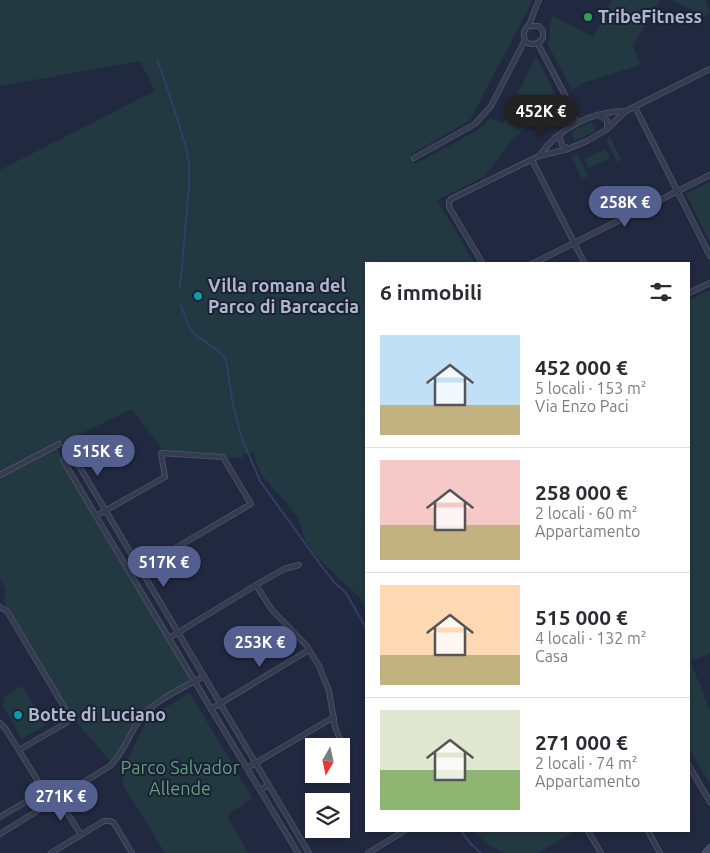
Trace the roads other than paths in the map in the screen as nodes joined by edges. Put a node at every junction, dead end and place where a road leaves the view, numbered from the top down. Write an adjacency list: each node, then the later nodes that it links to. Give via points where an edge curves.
1 (539, 0): 2 (street)
2 (529, 26): 3 (street, via 524,32); 4 (street, via 542,28 543,38)
3 (525, 40): 4 (street); 14 (street, via 491,106 475,124)
4 (538, 44): 9 (street)
5 (710, 69): 6 (street)
6 (635, 107): 7 (street); 17 (street)
7 (626, 111): 8 (street); 10 (street)
8 (598, 115): 9 (street); 10 (street, via 607,120)
9 (577, 122): 11 (street)
10 (606, 130): 12 (street)
11 (559, 135): 12 (street, via 562,145); 13 (street)
12 (568, 149): 13 (street)
13 (539, 156): 15 (street)
14 (414, 158)
15 (532, 160): 18 (street); 20 (street, via 449,202)
16 (710, 175): 17 (street)
17 (678, 191): 18 (street); 19 (street)
18 (574, 243): 21 (street); 22 (street)
19 (710, 256)
20 (482, 262)
21 (536, 262)
22 (584, 262)
23 (710, 283): 24 (street)
24 (690, 293)
25 (59, 444): 30 (street)
26 (160, 446): 27 (street)
27 (162, 453): 31 (street, via 165,477); 34 (street, via 223,457 251,504)
28 (72, 454): 31 (street)
29 (63, 460): 32 (street)
30 (0, 475)
31 (107, 510): 32 (street); 34 (street)
32 (96, 516): 35 (street)
33 (300, 565): 36 (street, via 286,568)
34 (141, 569): 35 (street); 38 (street)
35 (131, 574): 39 (street)
36 (256, 585): 38 (street); 40 (street, via 272,610)
37 (0, 607): 50 (street, via 7,611 70,717 66,723)
38 (178, 632): 39 (street); 41 (street)
39 (169, 638): 42 (street)
40 (310, 650): 43 (street); 45 (street, via 327,685)
41 (204, 676): 42 (street); 43 (street)
42 (194, 682): 44 (street); 57 (street, via 152,706 139,720 112,763)
43 (221, 704): 44 (street); 51 (street)
44 (211, 709): 52 (street)
45 (334, 717): 49 (street); 51 (street)
46 (0, 723): 47 (street)
47 (6, 730): 48 (street); 50 (street)
48 (0, 732)
49 (339, 738)
50 (19, 750): 56 (street)
51 (256, 762): 52 (street); 54 (street)
52 (247, 768): 55 (street)
53 (690, 768): 59 (street)
54 (269, 785): 55 (street); 70 (street)
55 (260, 790): 69 (street)
56 (44, 791): 58 (street); 60 (street)
57 (58, 798): 58 (street); 65 (street)
58 (51, 802): 64 (street)
59 (710, 802)
60 (0, 816)
61 (402, 832): 71 (street)
62 (589, 832): 72 (street)
63 (649, 832): 73 (street)
64 (0, 834)
65 (81, 835): 67 (street); 68 (street, via 104,821 110,821)
66 (710, 848): 74 (main road)
67 (51, 853)
68 (132, 853)
69 (298, 853)
70 (310, 853)
71 (368, 853)
72 (601, 853)
73 (660, 853)
74 (706, 853)

